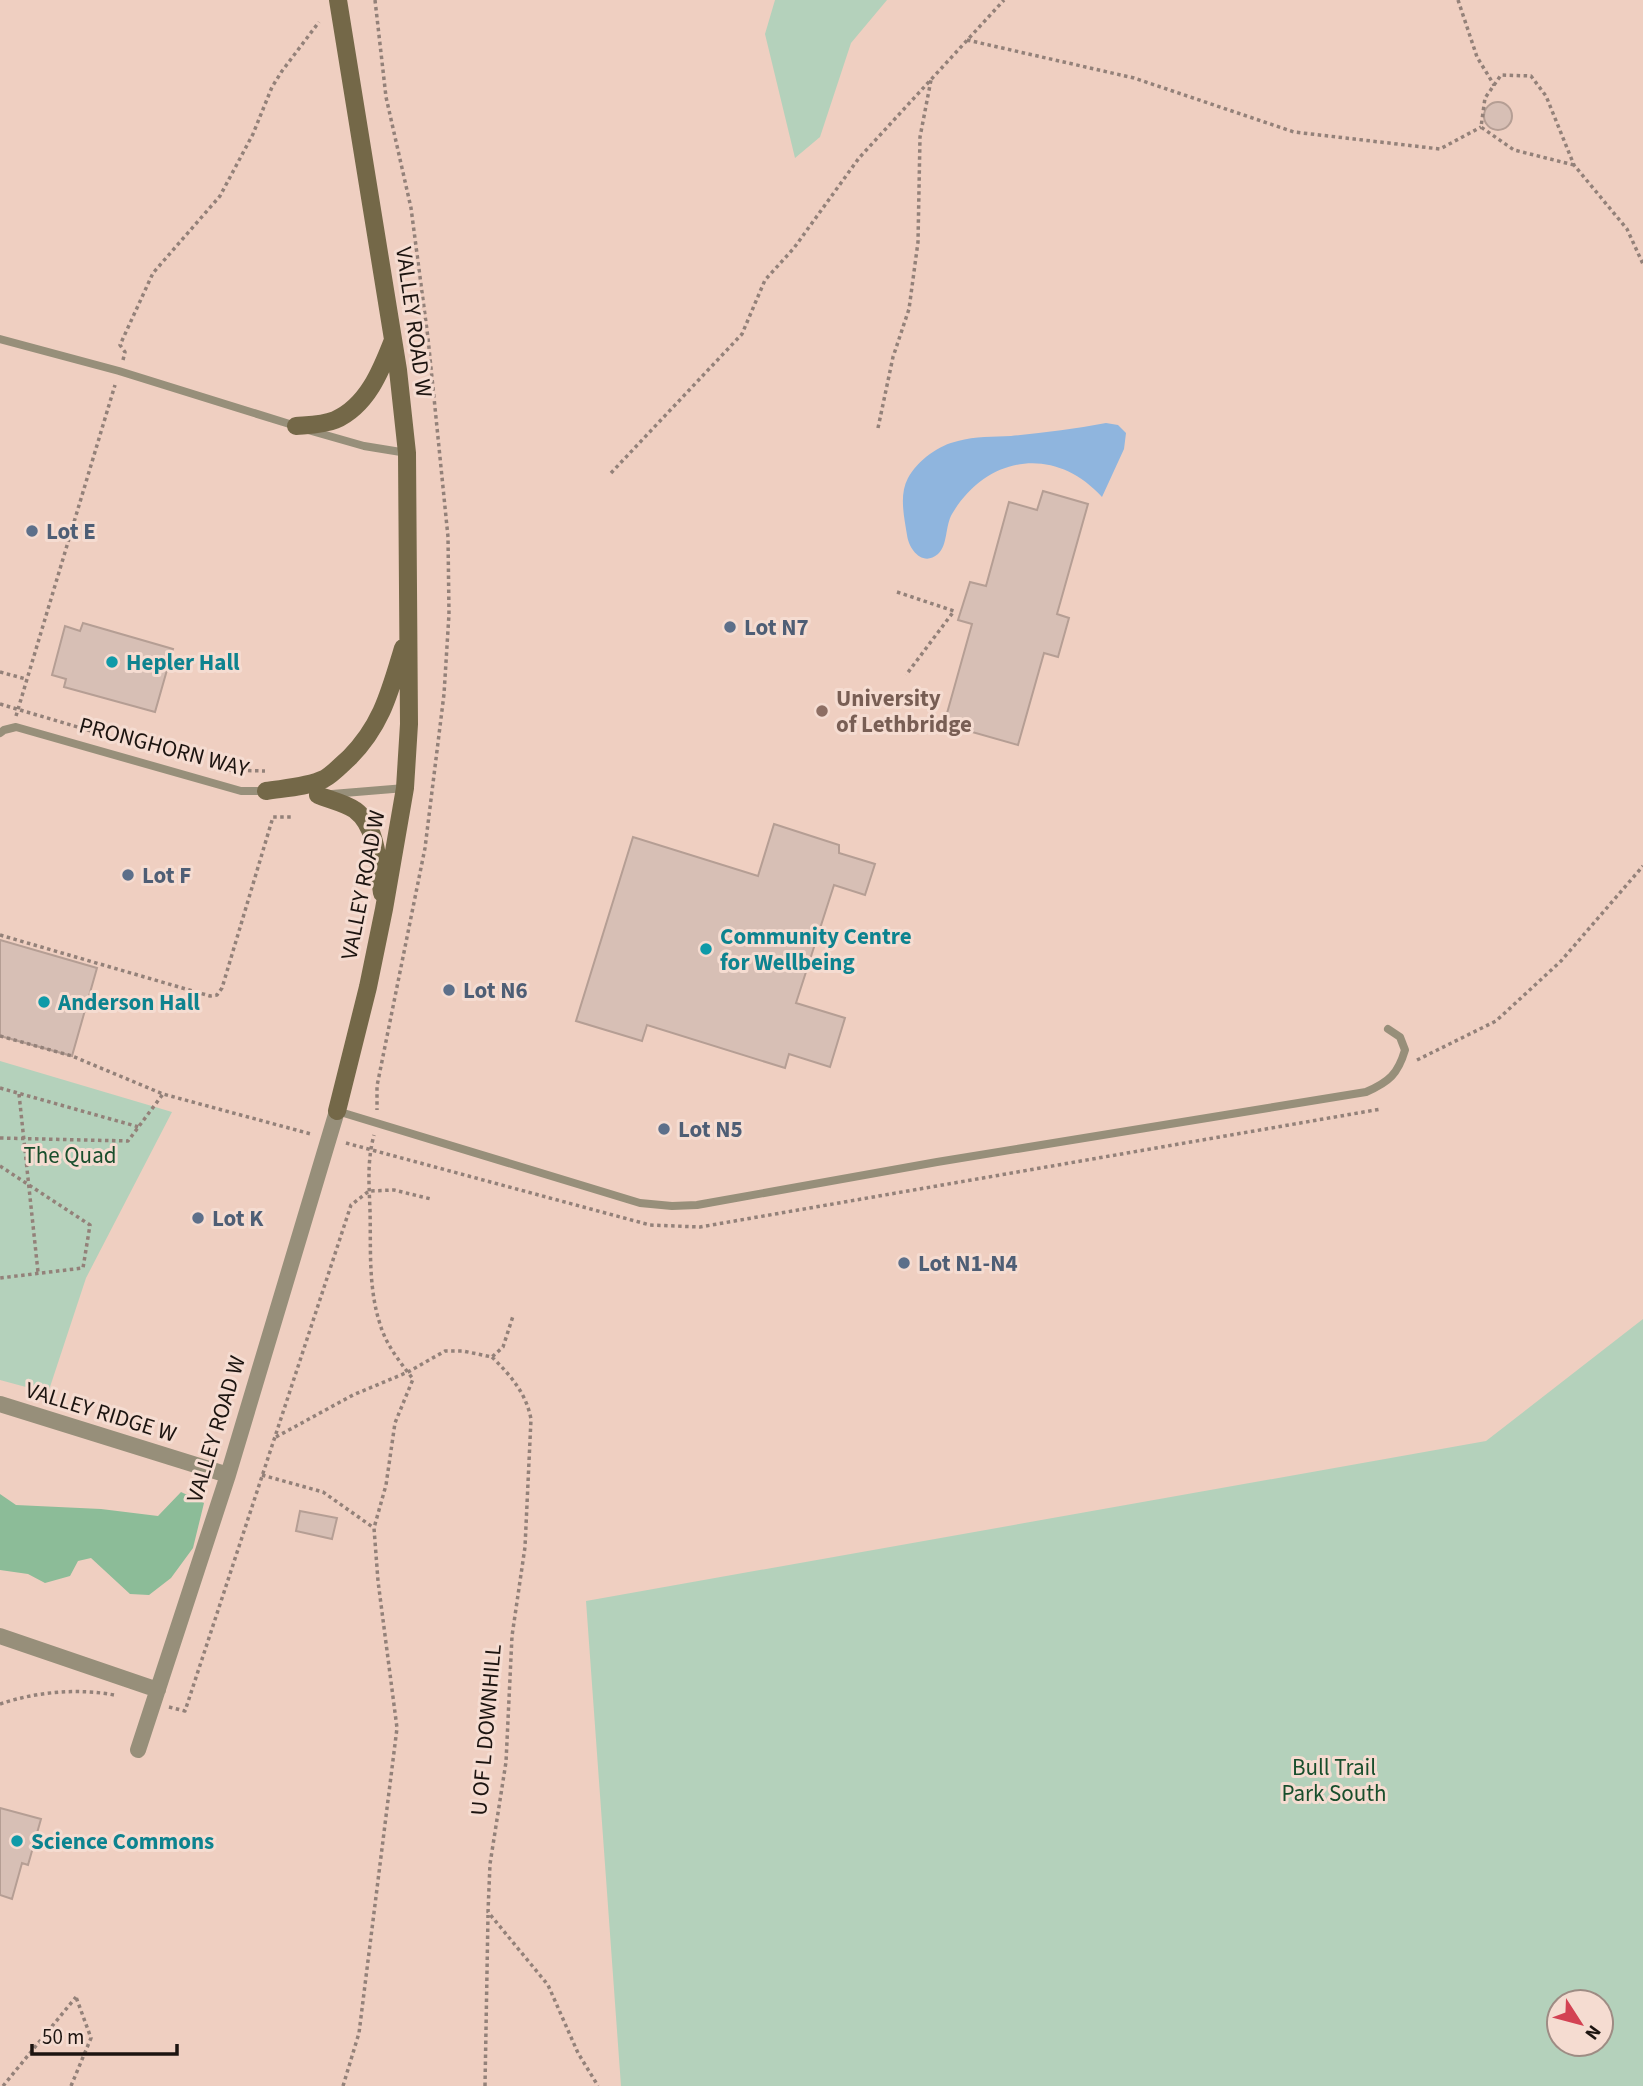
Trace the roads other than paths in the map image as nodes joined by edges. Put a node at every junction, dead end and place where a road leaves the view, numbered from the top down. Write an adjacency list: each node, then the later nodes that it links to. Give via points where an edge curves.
1 (338, 0): 3 (street, VALLEY ROAD W)
2 (0, 339): 4 (lane)
3 (393, 340): 4 (street, via 379,375 349,412 332,422); 5 (street, VALLEY ROAD W)
4 (296, 426): 5 (lane)
5 (407, 453): 6 (street, VALLEY ROAD W)
6 (409, 632): 8 (street, VALLEY ROAD W); 9 (street, via 385,708 358,748 324,779)
7 (0, 733): 9 (lane, PRONGHORN WAY, via 13,728 241,791)
8 (405, 788): 10 (lane, PRONGHORN WAY); 11 (street, VALLEY ROAD W)
9 (266, 791): 10 (lane, PRONGHORN WAY)
10 (318, 795): 11 (street, via 352,808 366,819)
11 (384, 909): 13 (street, VALLEY ROAD W)
12 (1388, 1029): 13 (lane, via 1400,1037 1405,1050 1399,1069 1366,1092 697,1205 640,1203)
13 (337, 1111): 15 (street, VALLEY ROAD W)
14 (0, 1404): 15 (street, VALLEY RIDGE W)
15 (228, 1475): 17 (street, VALLEY ROAD W)
16 (0, 1636): 17 (street)
17 (156, 1697): 18 (street, VALLEY ROAD W)
18 (138, 1749)

